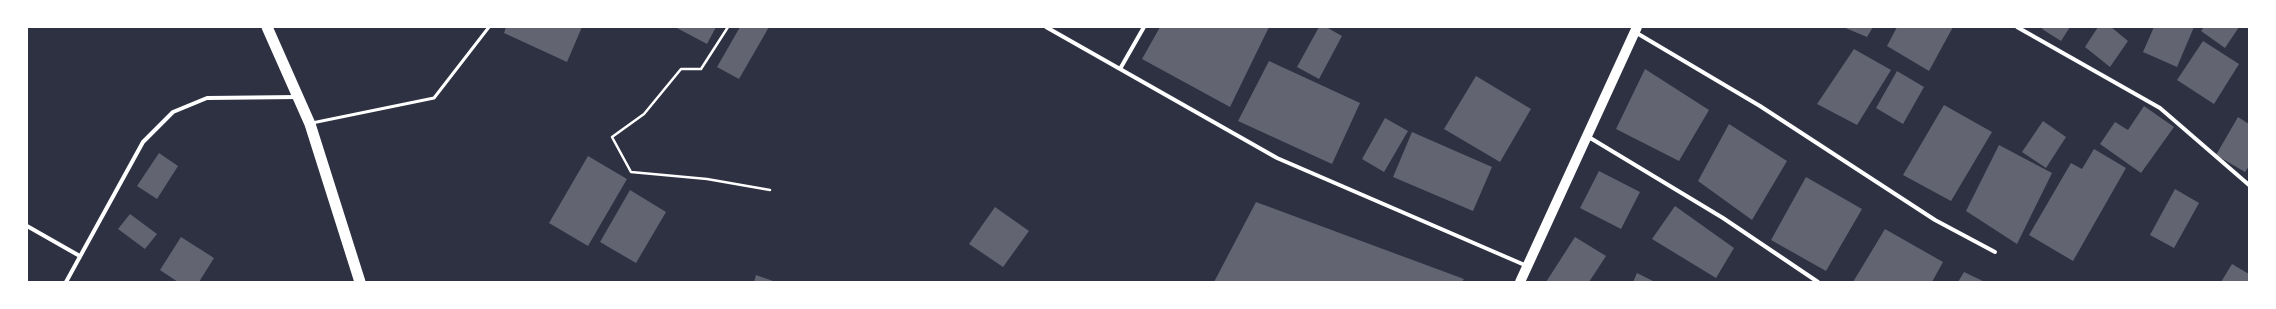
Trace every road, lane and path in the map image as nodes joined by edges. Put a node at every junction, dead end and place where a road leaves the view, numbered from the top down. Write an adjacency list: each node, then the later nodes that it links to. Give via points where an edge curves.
1 (267, 27): 9 (highway)
2 (489, 27): 10 (lane, via 434,98)
3 (728, 27): 13 (path, via 701,69 681,69 644,114 612,137 631,172)
4 (1046, 27): 8 (street)
5 (1144, 27): 8 (street)
6 (2017, 27): 12 (street, via 2160,108)
7 (1636, 30): 11 (main road); 15 (street, via 1760,106 1935,220)
8 (1120, 69): 17 (street, via 1277,158)
9 (299, 97): 10 (highway); 16 (street, via 207,98 173,112 143,142)
10 (310, 124): 19 (highway)
11 (1587, 136): 17 (main road); 21 (street, via 1723,218)
12 (2249, 185)
13 (770, 190)
14 (27, 226): 16 (street)
15 (1995, 252)
16 (78, 255): 18 (street)
17 (1528, 266): 20 (main road)
18 (66, 282)
19 (360, 282)
20 (1520, 282)
21 (1818, 282)

